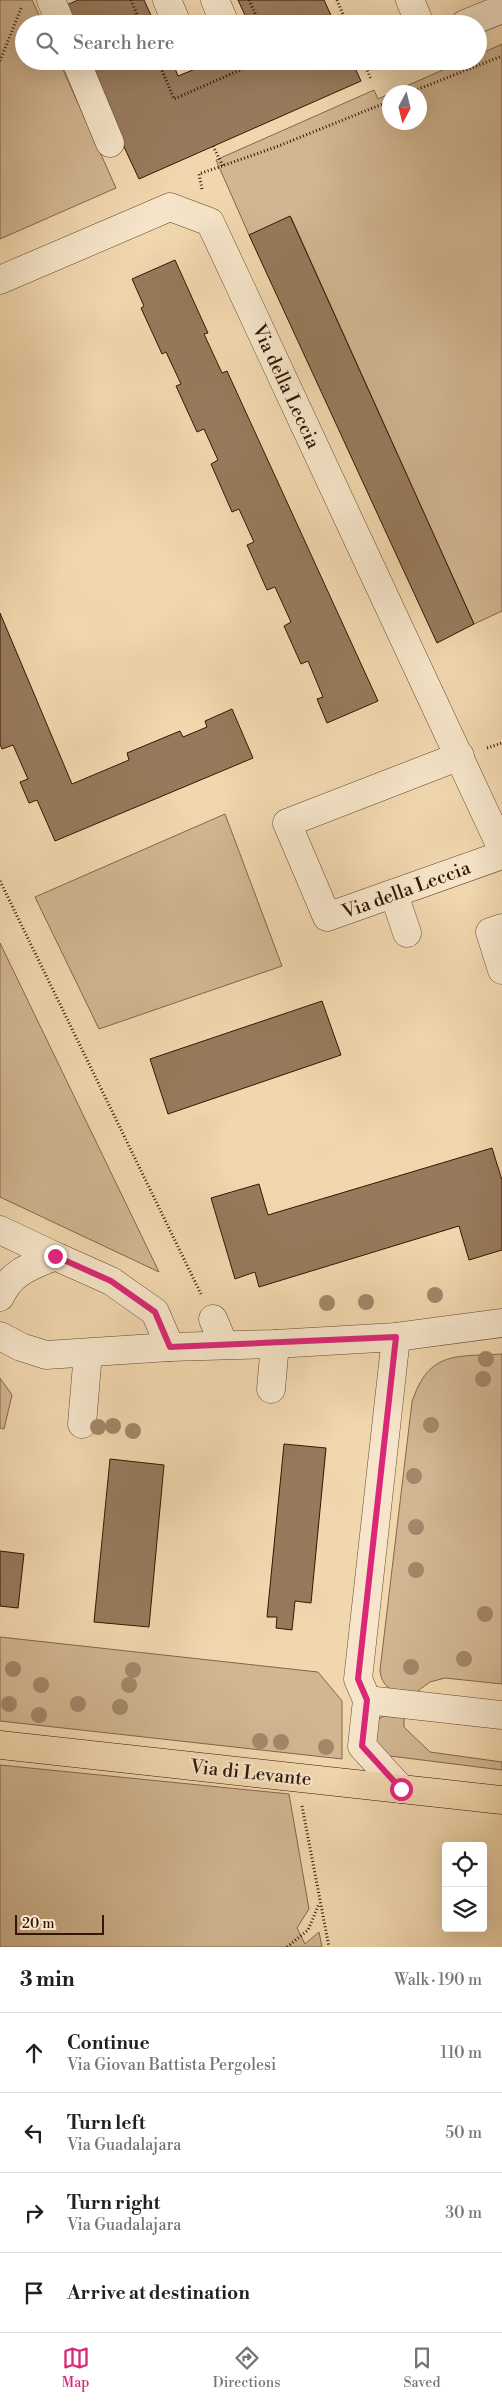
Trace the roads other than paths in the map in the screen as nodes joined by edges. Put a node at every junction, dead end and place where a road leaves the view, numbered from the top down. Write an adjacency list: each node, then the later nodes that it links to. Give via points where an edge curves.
1 (167, 0): 7 (street)
2 (215, 0): 8 (street)
3 (410, 0): 9 (street)
4 (39, 1): 6 (street)
5 (502, 9): 10 (street)
6 (52, 15)
7 (173, 15)
8 (221, 15)
9 (416, 15)
10 (487, 15)
11 (80, 70): 12 (street)
12 (110, 143)
13 (0, 280): 14 (street, Via della Leccia, via 170,206 210,222)
14 (460, 756): 15 (street, Via della Leccia); 17 (street, Via della Leccia, via 287,824 326,918)
15 (502, 849)
16 (502, 855): 17 (street, Via della Leccia)
17 (394, 894): 19 (street)
18 (502, 928): 20 (street, via 490,932)
19 (407, 933)
20 (502, 970)
21 (0, 1230): 22 (street)
22 (55, 1256): 23 (street, via 17,1273 6,1284); 30 (street, via 111,1281 155,1312)
23 (0, 1297)
24 (213, 1320): 29 (street)
25 (502, 1323): 27 (street)
26 (0, 1336): 31 (street, via 46,1356)
27 (396, 1337): 28 (street); 34 (street, via 358,1679)
28 (275, 1344): 29 (street); 32 (street)
29 (224, 1345): 30 (street)
30 (170, 1347): 31 (street)
31 (88, 1353): 33 (street)
32 (271, 1388)
33 (82, 1424)
34 (367, 1700): 35 (street); 37 (street, via 362,1746)
35 (502, 1715)
36 (0, 1745): 37 (main road, Via di Levante)
37 (401, 1789): 38 (main road, Via di Levante)
38 (502, 1800)

